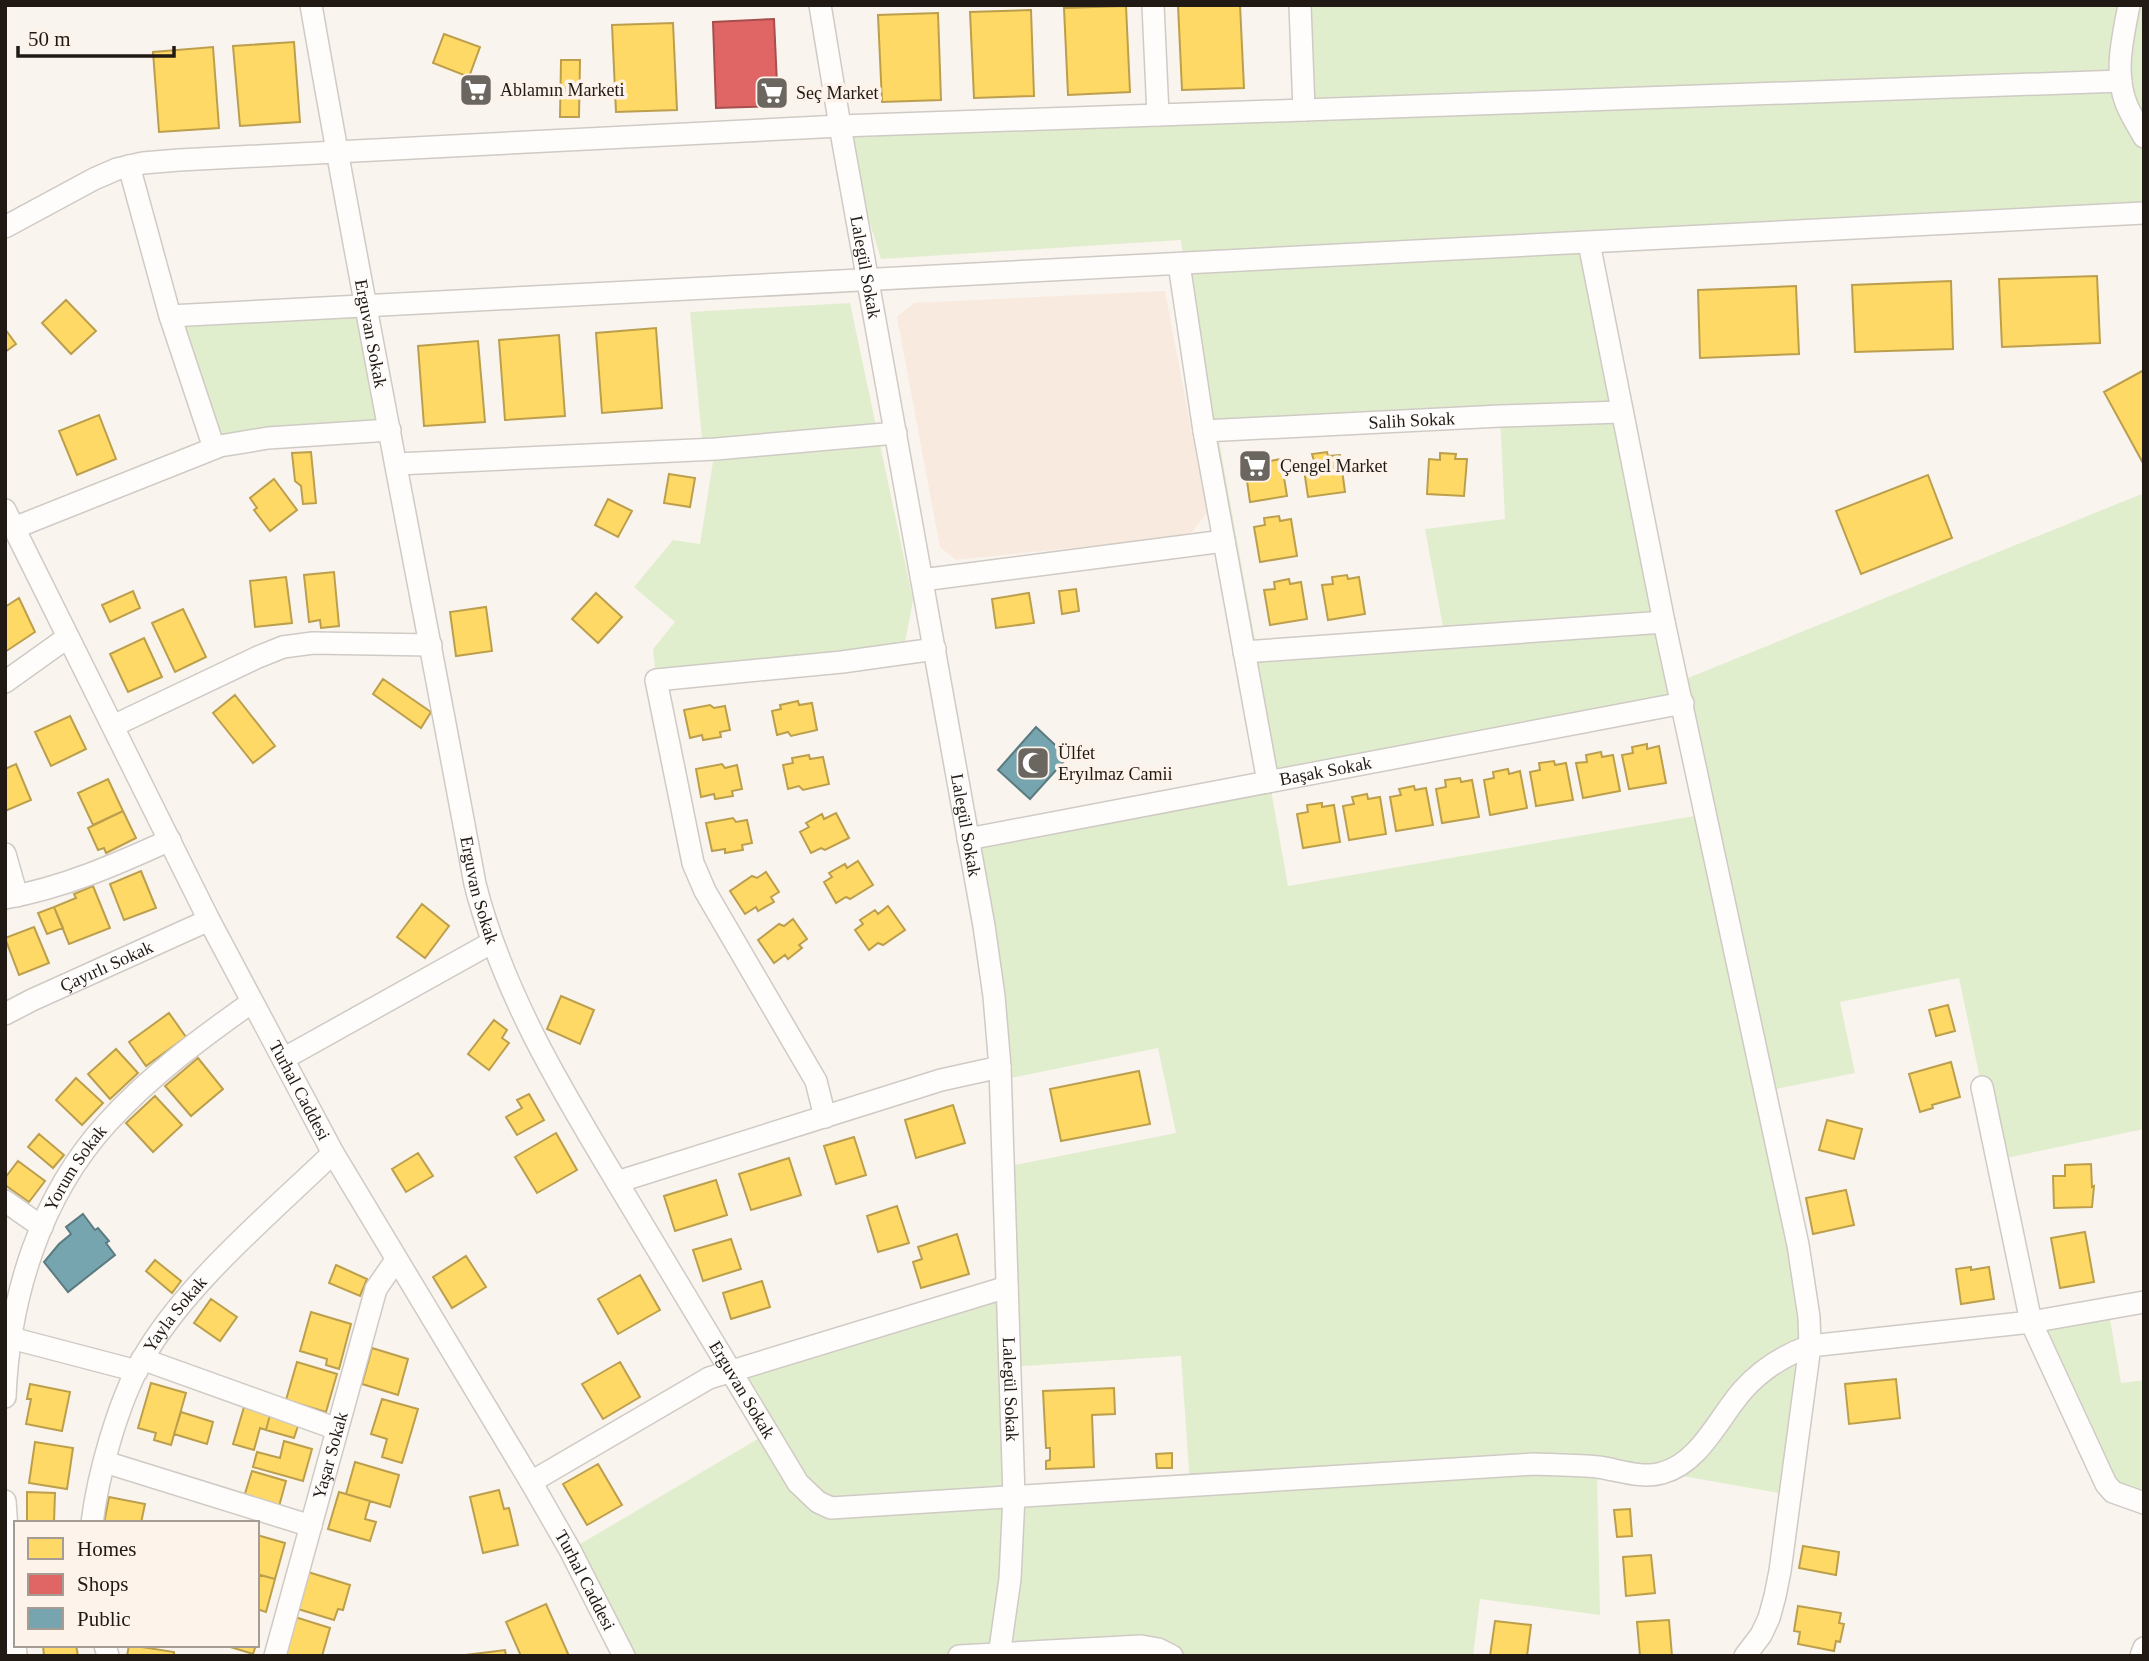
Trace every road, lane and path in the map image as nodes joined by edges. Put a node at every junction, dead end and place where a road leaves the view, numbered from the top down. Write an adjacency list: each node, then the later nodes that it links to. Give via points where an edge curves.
1 (311, 5): 11 (street, Erguvan Sokak)
2 (820, 5): 9 (street, Lalegül Sokak)
3 (1153, 5): 8 (street)
4 (1300, 5): 7 (street)
5 (2129, 5): 6 (street)
6 (2121, 81): 7 (street); 10 (street, via 2126,103)
7 (1304, 110): 8 (street)
8 (1158, 115): 9 (street)
9 (840, 127): 11 (street); 17 (street, Lalegül Sokak)
10 (2144, 137)
11 (336, 151): 12 (street); 18 (street, Erguvan Sokak)
12 (130, 166): 14 (street, via 94,179); 19 (street)
13 (2144, 213): 15 (street)
14 (5, 227)
15 (1589, 243): 16 (street); 20 (street)
16 (1180, 264): 17 (street); 22 (street)
17 (868, 280): 18 (street); 23 (street, Lalegül Sokak)
18 (366, 306): 19 (street); 21 (street, Erguvan Sokak)
19 (170, 316): 24 (street)
20 (1621, 412): 22 (street, Salih Sokak); 29 (street)
21 (390, 430): 24 (street, via 268,438); 25 (street, Erguvan Sokak)
22 (1205, 431): 27 (street)
23 (896, 433): 25 (street, via 716,449); 28 (street, Lalegül Sokak)
24 (214, 448): 26 (street)
25 (397, 464): 31 (street, Erguvan Sokak)
26 (10, 519): 30 (street, Turhal Caddesi)
27 (1224, 541): 28 (street); 33 (street)
28 (922, 580): 32 (street, Lalegül Sokak)
29 (1664, 622): 33 (street); 35 (street)
30 (68, 637): 34 (street); 36 (street, Turhal Caddesi)
31 (431, 645): 36 (street, via 313,643 284,647); 43 (street, Erguvan Sokak, via 475,884)
32 (935, 649): 38 (street, Lalegül Sokak); 49 (street, via 656,680 693,863 816,1081)
33 (1244, 652): 37 (street)
34 (5, 682)
35 (1682, 703): 37 (street, Başak Sokak); 59 (street, via 1798,1245)
36 (113, 726): 39 (street, Turhal Caddesi)
37 (1268, 782): 38 (street, Başak Sokak)
38 (968, 839): 47 (street, Lalegül Sokak, via 993,985)
39 (170, 840): 41 (street, via 107,869); 42 (street, Turhal Caddesi)
40 (5, 853): 41 (street)
41 (11, 897)
42 (209, 920): 44 (street, Turhal Caddesi); 45 (street, Çayırlı Sokak)
43 (491, 943): 46 (street); 51 (street, Erguvan Sokak, via 538,1044)
44 (252, 1002): 46 (street, Turhal Caddesi); 53 (street, Yorum Sokak, via 158,1073 106,1123 64,1181)
45 (5, 1014)
46 (283, 1059): 50 (street, Turhal Caddesi)
47 (1000, 1067): 49 (street, via 941,1080); 55 (street, Lalegül Sokak)
48 (1982, 1087): 57 (street)
49 (825, 1117): 51 (street)
50 (333, 1153): 54 (street, Turhal Caddesi); 60 (street, Yayla Sokak, via 223,1259)
51 (617, 1182): 61 (street, Erguvan Sokak)
52 (5, 1201): 53 (street)
53 (42, 1227): 58 (street, Yorum Sokak, via 21,1285)
54 (396, 1260): 63 (street, Yaşar Sokak, via 376,1289); 65 (street, Turhal Caddesi)
55 (1007, 1287): 61 (street); 66 (street, Lalegül Sokak)
56 (2144, 1302): 57 (street, Erguvan Sokak)
57 (2031, 1322): 59 (street, Erguvan Sokak); 68 (street, via 2106,1484 2113,1492)
58 (10, 1338): 60 (street); 62 (street, Yorum Sokak)
59 (1810, 1346): 66 (street, Erguvan Sokak, via 1769,1366 1696,1451 1665,1473 1534,1464); 78 (street, via 1780,1571 1769,1618)
60 (139, 1365): 63 (street); 64 (street, Yayla Sokak)
61 (731, 1371): 65 (street, via 709,1378); 66 (street, Erguvan Sokak, via 798,1483 831,1508)
62 (5, 1397)
63 (337, 1429): 70 (street, Yaşar Sokak)
64 (104, 1462): 69 (street, Yayla Sokak); 70 (street)
65 (531, 1482): 75 (street, Turhal Caddesi)
66 (1014, 1496): 73 (street, Lalegül Sokak, via 1010,1579)
67 (5, 1501): 71 (street)
68 (2144, 1503)
69 (92, 1521)
70 (311, 1525): 74 (street, Yaşar Sokak)
71 (14, 1628)
72 (2144, 1648): 79 (street)
73 (999, 1654): 76 (street); 77 (street, via 1141,1646)
74 (275, 1656)
75 (624, 1656)
76 (959, 1656)
77 (1172, 1656)
78 (1745, 1656)
79 (2141, 1656)

